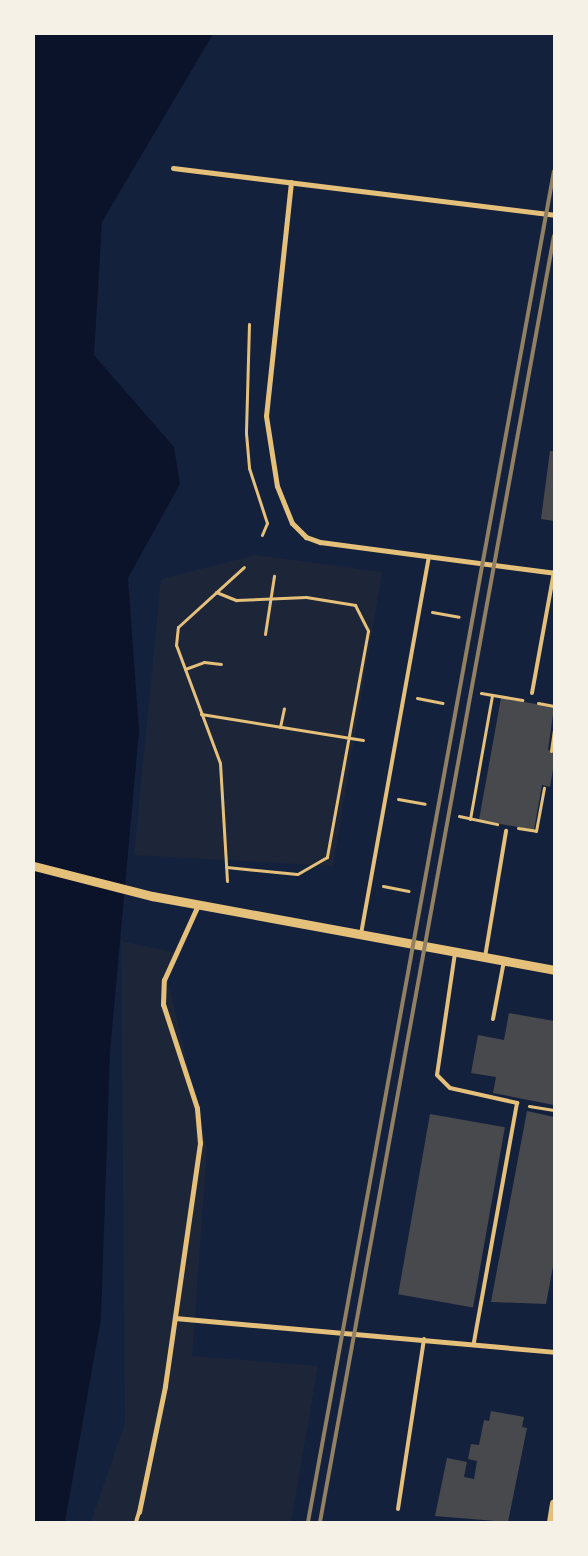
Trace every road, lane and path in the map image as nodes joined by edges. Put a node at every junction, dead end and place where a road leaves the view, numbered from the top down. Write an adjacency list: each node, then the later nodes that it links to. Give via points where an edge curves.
1 (174, 168): 2 (street)
2 (291, 182): 3 (street); 6 (street, via 266,416 277,486 292,523 306,537)
3 (554, 215)
4 (249, 324): 5 (path, via 246,432 249,468 267,523)
5 (262, 535)
6 (429, 557): 8 (street); 12 (lane)
7 (244, 567): 10 (path)
8 (554, 573): 18 (lane)
9 (274, 576): 11 (path)
10 (216, 592): 11 (path, via 236,600); 16 (path, via 178,627 176,645)
11 (270, 599): 14 (path); 27 (path, via 306,597 355,605 363,615 368,631)
12 (419, 610): 13 (path); 20 (lane)
13 (459, 617)
14 (265, 634)
15 (221, 664): 16 (path, via 204,662)
16 (185, 669): 24 (path)
17 (481, 693): 19 (path)
18 (532, 693)
19 (492, 695): 22 (path); 32 (path)
20 (404, 696): 21 (path); 30 (lane)
21 (443, 703)
22 (554, 706)
23 (284, 708): 25 (path)
24 (201, 714): 25 (path); 35 (path, via 220,763)
25 (280, 727): 27 (path)
26 (554, 730): 29 (path)
27 (349, 738): 28 (path); 35 (path, via 327,858 298,874)
28 (364, 740)
29 (551, 750)
30 (386, 797): 31 (path); 37 (lane)
31 (425, 804)
32 (470, 819)
33 (506, 832): 42 (lane)
34 (34, 866): 39 (street)
35 (226, 867): 36 (path)
36 (227, 881)
37 (370, 883): 38 (path); 40 (lane)
38 (409, 891)
39 (198, 905): 40 (street); 48 (street, via 164,980 170,1031 197,1108 200,1131)
40 (361, 934): 41 (street)
41 (455, 952): 42 (street); 46 (lane, via 437,1075 450,1088)
42 (486, 958): 43 (street)
43 (504, 961): 44 (street); 45 (lane)
44 (554, 970)
45 (493, 1019)
46 (516, 1103): 47 (path); 50 (lane)
47 (554, 1110)
48 (175, 1318): 49 (street); 54 (street)
49 (424, 1339): 50 (street); 53 (lane)
50 (474, 1343): 51 (street)
51 (554, 1352)
52 (554, 1503): 56 (street)
53 (398, 1509)
54 (139, 1512): 55 (lane)
55 (136, 1522)
56 (551, 1522)

